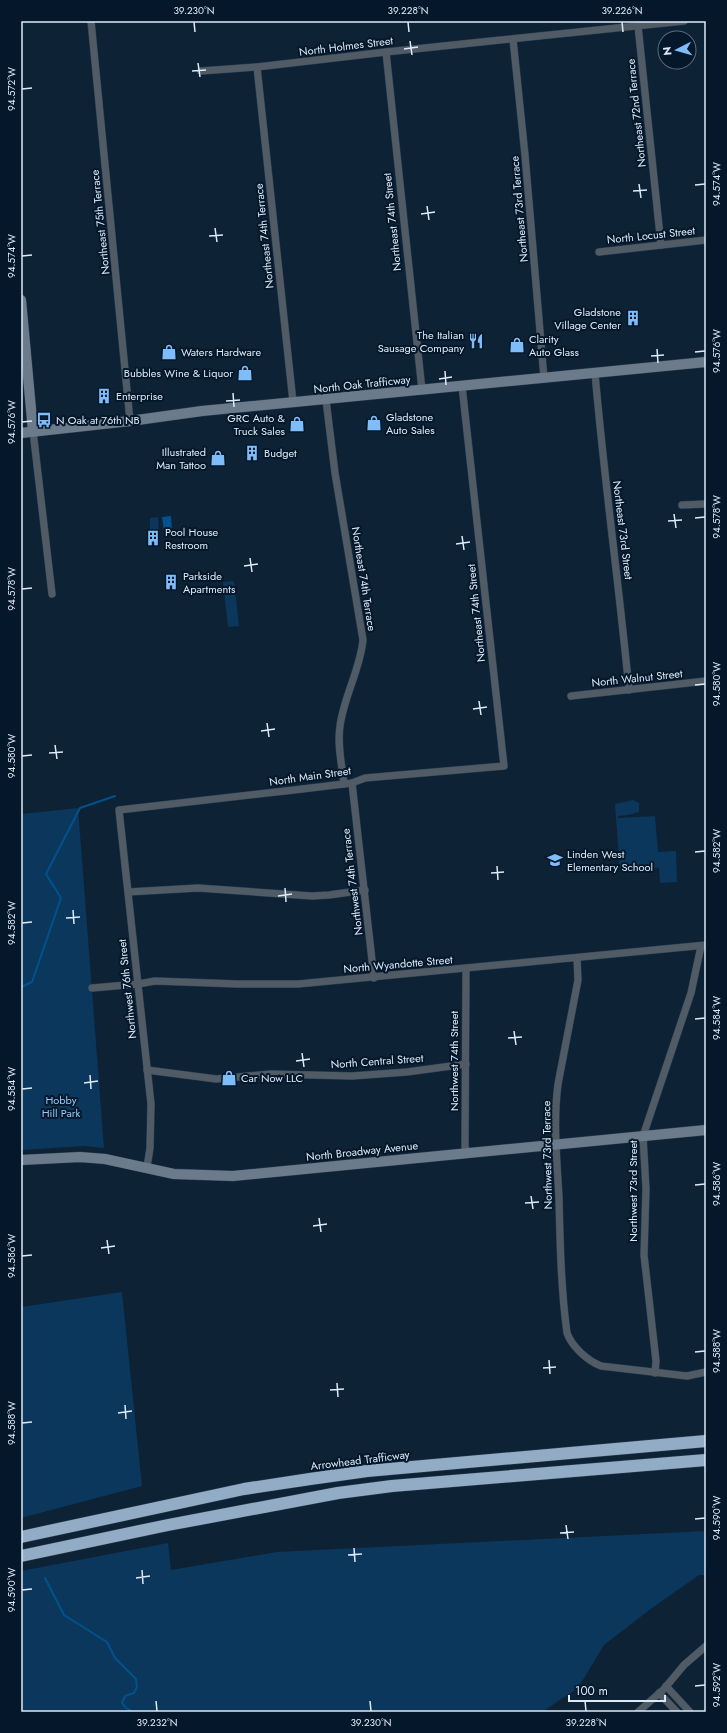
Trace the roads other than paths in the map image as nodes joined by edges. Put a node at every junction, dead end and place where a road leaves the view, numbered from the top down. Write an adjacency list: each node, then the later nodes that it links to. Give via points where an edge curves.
1 (91, 21): 19 (street, Northeast 75th Terrace)
2 (684, 21): 3 (street, North Holmes Street)
3 (638, 26): 4 (street, North Holmes Street); 9 (street, Northeast 72nd Terrace)
4 (513, 39): 5 (street, North Holmes Street); 14 (street, Northeast 73rd Terrace)
5 (386, 52): 6 (street, North Holmes Street); 16 (street, Northeast 74th Street)
6 (257, 67): 7 (street, North Holmes Street); 18 (street, Northeast 74th Terrace)
7 (202, 71)
8 (706, 240): 9 (street, North Locust Street)
9 (660, 245): 10 (street, North Locust Street)
10 (599, 252)
11 (21, 300): 20 (street)
12 (706, 362): 13 (street, North Oak Trafficway)
13 (595, 373): 14 (street, North Oak Trafficway); 26 (street, Northeast 73rd Street)
14 (544, 378): 15 (street, North Oak Trafficway)
15 (462, 386): 16 (street, North Oak Trafficway); 28 (street, Northeast 74th Street)
16 (422, 390): 17 (street, North Oak Trafficway)
17 (326, 400): 18 (street, North Oak Trafficway); 29 (street, Northeast 74th Terrace, via 335,473 363,640 340,726 339,744)
18 (293, 402): 19 (street, North Oak Trafficway)
19 (130, 421): 20 (street, North Oak Trafficway)
20 (33, 431): 21 (street, North Oak Trafficway); 24 (street)
21 (21, 433)
22 (706, 504): 23 (street)
23 (682, 505)
24 (52, 594)
25 (706, 681): 26 (street, North Walnut Street)
26 (629, 690): 27 (street, North Walnut Street)
27 (571, 696)
28 (504, 766): 29 (street, North Main Street, via 365,778)
29 (348, 784): 30 (street, North Main Street); 31 (street, Northwest 74th Terrace)
30 (119, 810): 32 (street, Northwest 76th Street)
31 (365, 890): 32 (street, via 312,896 198,888); 36 (street, Northwest 74th Terrace)
32 (128, 892): 37 (street, Northwest 76th Street)
33 (704, 946): 34 (street, North Wyandotte Street); 42 (street, Northwest 73rd Street)
34 (577, 958): 35 (street, North Wyandotte Street); 43 (street, Northwest 73rd Terrace, via 578,980 558,1084)
35 (466, 969): 36 (street, North Wyandotte Street); 39 (street, Northwest 74th Street)
36 (374, 978): 37 (street, North Wyandotte Street, via 298,984 168,980)
37 (138, 984): 38 (street, North Wyandotte Street); 40 (street, Northwest 76th Street)
38 (92, 988)
39 (466, 1064): 40 (street, North Central Street, via 352,1076 272,1074 216,1079); 44 (street, Northwest 74th Street, via 465,1147)
40 (147, 1070): 46 (street, Northwest 76th Street, via 152,1121)
41 (706, 1130): 42 (street, North Broadway Avenue)
42 (643, 1136): 43 (street, North Broadway Avenue); 48 (street, Northwest 73rd Street, via 646,1189 644,1255 656,1361)
43 (555, 1145): 44 (street, North Broadway Avenue); 48 (street, Northwest 73rd Terrace, via 566,1328 570,1341 592,1362 601,1366)
44 (468, 1153): 46 (street, North Broadway Avenue, via 234,1176 174,1174)
45 (21, 1160): 46 (street, North Broadway Avenue, via 80,1157)
46 (147, 1167)
47 (706, 1372): 48 (street, Northwest 73rd Terrace, via 687,1376)
48 (655, 1373)
49 (706, 1441): 51 (highway, Arrowhead Trafficway, via 367,1471 317,1478 244,1489)
50 (706, 1460): 52 (highway, via 392,1486 338,1493)
51 (21, 1537)
52 (21, 1556)
53 (706, 1646): 54 (street, via 684,1665)
54 (666, 1686): 55 (street); 58 (street)
55 (659, 1694): 56 (street); 57 (street)
56 (638, 1712)
57 (677, 1712)
58 (690, 1712)

